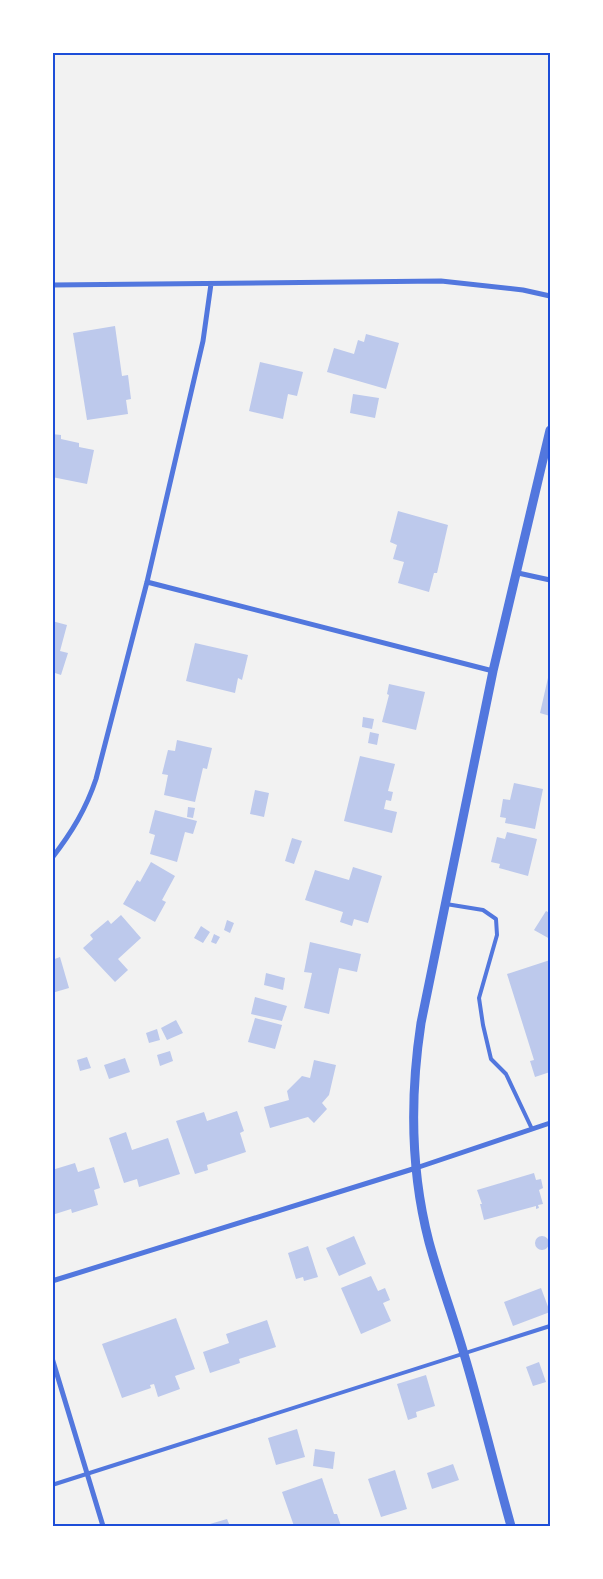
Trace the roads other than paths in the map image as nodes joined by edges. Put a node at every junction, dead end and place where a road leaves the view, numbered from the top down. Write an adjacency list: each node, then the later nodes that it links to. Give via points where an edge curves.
1 (211, 284): 2 (street); 3 (street, via 441,281); 7 (street, via 203,341)
2 (52, 285)
3 (550, 296)
4 (550, 430): 5 (street)
5 (518, 573): 6 (street); 8 (street)
6 (550, 580)
7 (147, 582): 8 (street); 9 (street, via 90,797 73,830)
8 (494, 671): 10 (street)
9 (52, 858)
10 (446, 904): 12 (lane, via 483,910 496,919 497,936 479,998 482,1025 490,1059 506,1074); 13 (street, via 415,1064 412,1126)
11 (550, 1123): 12 (street)
12 (532, 1129): 13 (street)
13 (416, 1168): 14 (street); 16 (street, via 429,1242)
14 (52, 1281)
15 (550, 1326): 16 (lane)
16 (464, 1354): 18 (lane); 21 (street)
17 (52, 1358): 18 (street)
18 (87, 1473): 19 (lane); 20 (street)
19 (52, 1484)
20 (102, 1526)
21 (511, 1526)

